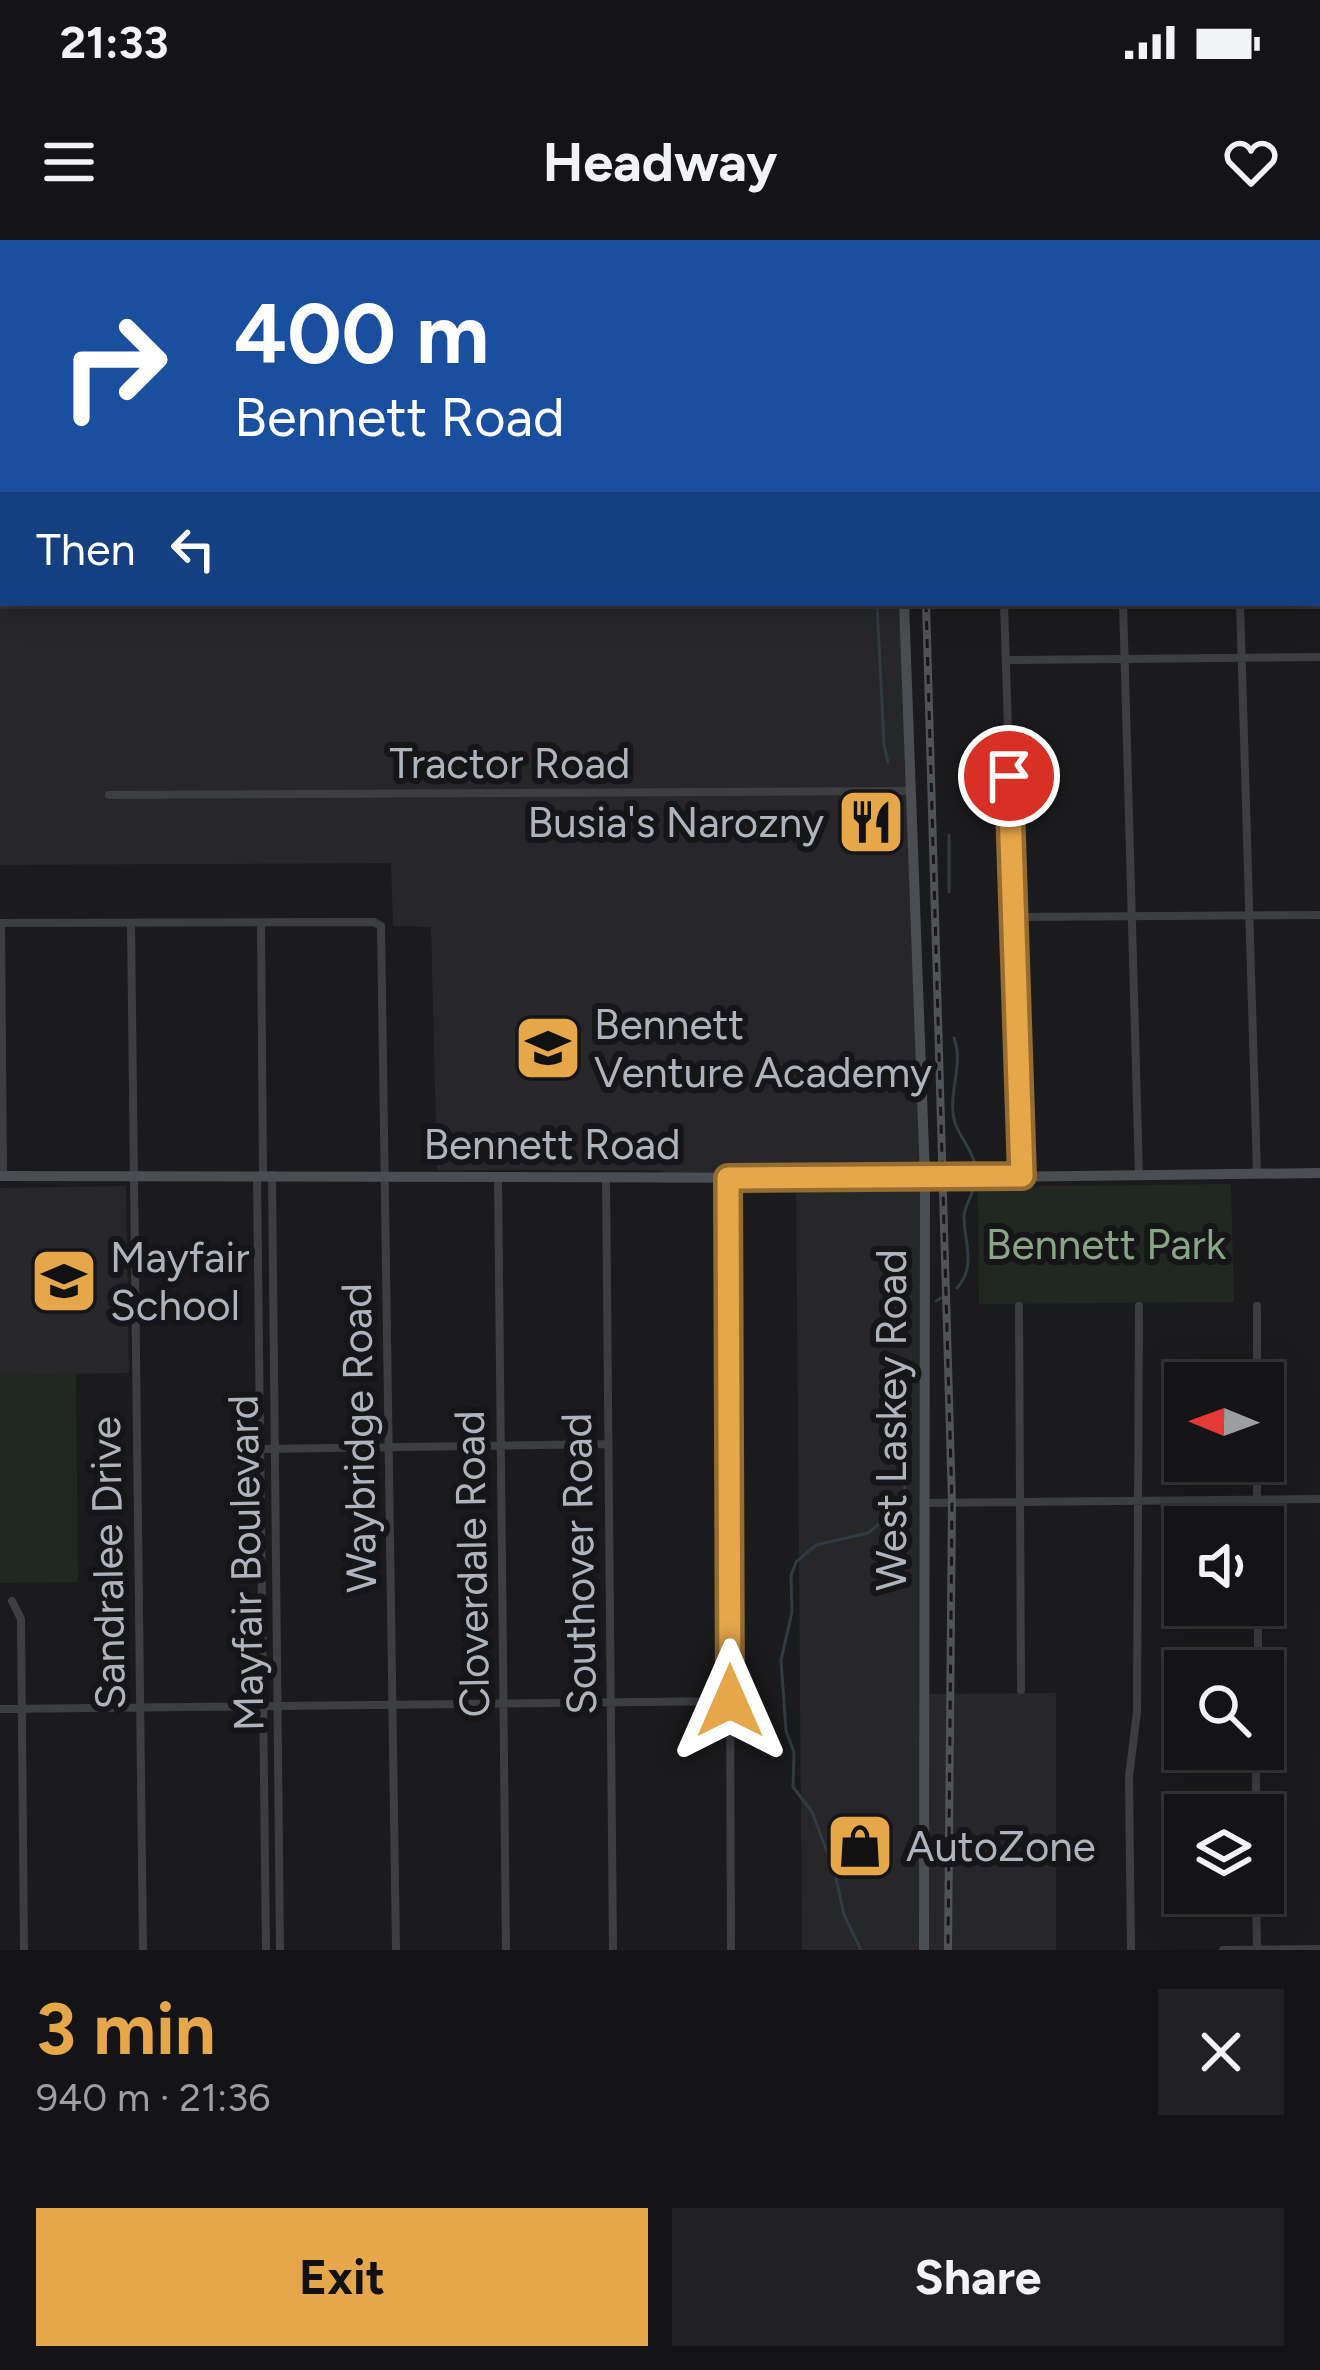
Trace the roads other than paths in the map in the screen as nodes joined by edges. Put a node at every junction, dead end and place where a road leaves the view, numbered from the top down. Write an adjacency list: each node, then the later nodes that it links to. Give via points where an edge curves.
1 (904, 606): 9 (main road, West Laskey Road)
2 (1004, 606): 8 (street)
3 (1123, 606): 7 (street)
4 (1240, 606): 6 (street)
5 (1320, 656): 6 (street)
6 (1242, 657): 7 (street); 11 (street)
7 (1124, 658): 8 (street); 13 (street)
8 (1006, 660): 14 (street)
9 (911, 791): 10 (street, Tractor Road); 29 (main road, West Laskey Road)
10 (109, 795)
11 (1250, 915): 12 (street); 13 (street); 18 (street)
12 (1320, 915)
13 (1133, 916): 14 (street); 21 (street)
14 (1013, 917): 24 (street)
15 (1, 922): 16 (street); 22 (street)
16 (131, 923): 17 (street); 23 (street, Sandralee Drive)
17 (262, 923): 20 (street, Mayfair Boulevard); 25 (street, Waybridge Road, via 381,926)
18 (1257, 1173): 19 (main road, Bennett Road); 21 (main road, Bennett Road)
19 (1320, 1173)
20 (264, 1175): 23 (main road, Bennett Road); 25 (main road, Bennett Road); 37 (street, Mayfair Boulevard); 38 (street, Mayfair Boulevard)
21 (1138, 1175): 24 (main road, Bennett Road)
22 (2, 1176): 23 (main road, Bennett Road)
23 (134, 1176): 54 (street, Sandralee Drive)
24 (1022, 1176): 29 (main road, Bennett Road)
25 (387, 1177): 26 (main road, Bennett Road); 36 (street, Waybridge Road)
26 (498, 1177): 27 (main road, Bennett Road); 35 (street, Cloverdale Road)
27 (606, 1177): 28 (main road, Bennett Road); 34 (street, Southover Road)
28 (728, 1178): 29 (main road, Bennett Road); 48 (street)
29 (925, 1178): 44 (main road, West Laskey Road)
30 (1019, 1306): 43 (street)
31 (1139, 1306): 42 (street)
32 (1257, 1306): 33 (street)
33 (1257, 1362)
34 (608, 1444): 35 (street); 49 (street, Southover Road)
35 (501, 1446): 36 (street); 50 (street, Cloverdale Road)
36 (389, 1448): 38 (street); 51 (street, Waybridge Road)
37 (260, 1449): 38 (street); 53 (street, Mayfair Boulevard)
38 (274, 1449): 52 (street, Mayfair Boulevard)
39 (1258, 1482): 40 (street)
40 (1258, 1499): 41 (street); 42 (street); 45 (street)
41 (1320, 1499)
42 (1139, 1501): 43 (street); 69 (street)
43 (1021, 1502): 44 (street); 47 (street)
44 (924, 1503): 68 (main road, West Laskey Road)
45 (1258, 1506)
46 (12, 1600): 56 (street, via 21,1619)
47 (1021, 1690)
48 (730, 1701): 49 (street); 67 (street)
49 (610, 1703): 50 (street); 66 (street, Southover Road)
50 (503, 1704): 51 (street); 65 (street, Cloverdale Road)
51 (393, 1705): 52 (street); 64 (street, Waybridge Road)
52 (278, 1706): 53 (street); 63 (street, Mayfair Boulevard)
53 (263, 1707): 54 (street); 62 (street, Mayfair Boulevard)
54 (140, 1708): 56 (street); 61 (street, Sandralee Drive)
55 (0, 1709): 56 (street)
56 (22, 1709): 60 (street)
57 (1256, 1914): 58 (street)
58 (1257, 1949): 59 (street); 70 (street)
59 (1320, 1949)
60 (24, 1950)
61 (143, 1950)
62 (266, 1950)
63 (280, 1950)
64 (396, 1950)
65 (506, 1950)
66 (613, 1950)
67 (731, 1950)
68 (924, 1950)
69 (1131, 1950)
70 (1223, 1950)

